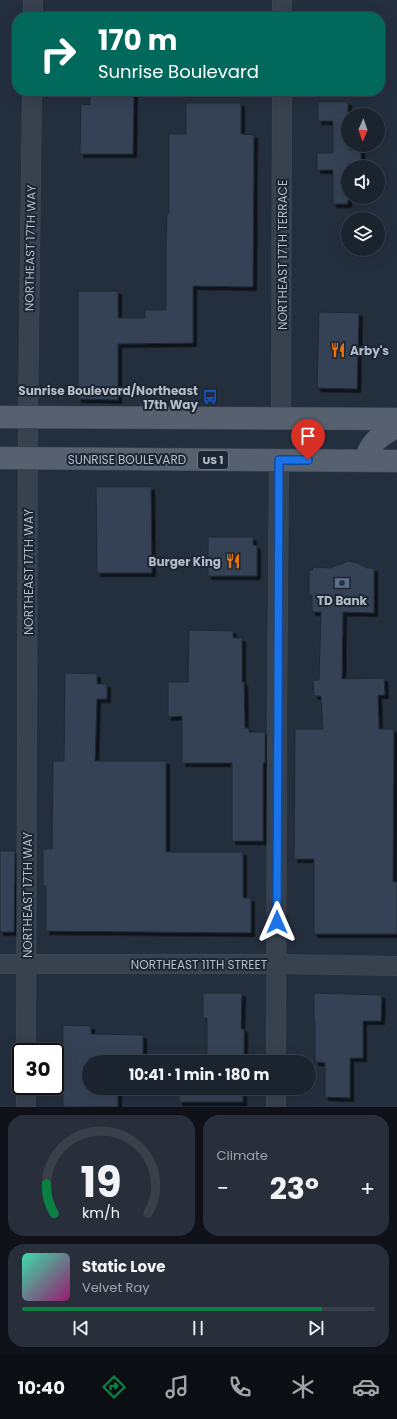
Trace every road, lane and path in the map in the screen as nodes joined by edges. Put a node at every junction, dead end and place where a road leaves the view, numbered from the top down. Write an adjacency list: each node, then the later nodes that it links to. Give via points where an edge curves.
1 (33, 0): 3 (street)
2 (282, 0): 4 (street)
3 (33, 12)
4 (282, 12)
5 (32, 96): 8 (street, NORTHEAST 17TH WAY)
6 (282, 96): 9 (street, NORTHEAST 17TH TERRACE)
7 (0, 418): 8 (main road)
8 (28, 418): 9 (main road); 13 (street, NORTHEAST 17TH WAY)
9 (281, 419): 10 (main road)
10 (397, 419)
11 (397, 426): 15 (main road, via 378,437 369,448)
12 (0, 458): 13 (main road, SUNRISE BOULEVARD / US 1)
13 (28, 459): 14 (main road, SUNRISE BOULEVARD / US 1); 18 (street, NORTHEAST 17TH WAY)
14 (279, 460): 15 (main road, SUNRISE BOULEVARD / US 1); 19 (street)
15 (365, 460): 16 (main road, SUNRISE BOULEVARD / US 1)
16 (397, 461)
17 (0, 964): 18 (street, NORTHEAST 11TH STREET)
18 (27, 964): 19 (street, NORTHEAST 11TH STREET); 21 (street, NORTHEAST 17TH WAY)
19 (276, 964): 20 (street, NORTHEAST 11TH STREET); 22 (street)
20 (397, 966)
21 (26, 1043)
22 (276, 1055)
23 (26, 1095): 25 (street)
24 (276, 1095): 26 (street)
25 (26, 1107)
26 (276, 1107)

